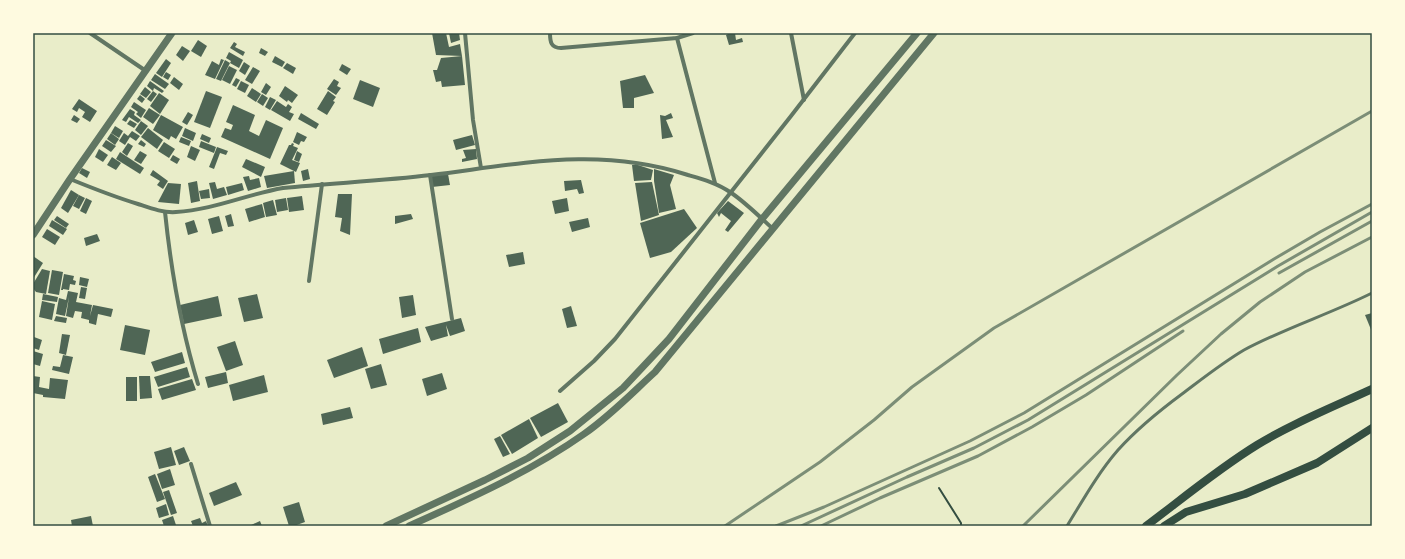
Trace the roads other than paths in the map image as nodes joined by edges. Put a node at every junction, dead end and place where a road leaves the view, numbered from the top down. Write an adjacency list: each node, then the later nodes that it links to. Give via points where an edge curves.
1 (90, 33): 11 (street)
2 (172, 33): 11 (street)
3 (465, 33): 15 (street)
4 (550, 33): 10 (street, via 550,43 557,48)
5 (693, 33): 10 (street)
6 (791, 33): 14 (street)
7 (855, 33): 14 (street)
8 (917, 33): 12 (street)
9 (934, 33): 13 (street)
10 (677, 38): 18 (street)
11 (146, 71): 17 (street)
12 (883, 73): 13 (street); 22 (street)
13 (894, 82): 23 (street)
14 (804, 100): 20 (street)
15 (481, 168): 16 (street); 18 (street, via 575,158 612,159 671,169)
16 (430, 175): 19 (street); 27 (street)
17 (70, 179): 21 (street); 24 (street)
18 (715, 183): 20 (street)
19 (322, 184): 21 (street, via 275,190 188,211); 25 (street)
20 (730, 192): 22 (street); 30 (street, via 615,339)
21 (165, 212): 28 (street, via 180,316)
22 (762, 219): 23 (street); 36 (street, via 670,339 622,388 576,427 528,458)
23 (773, 229): 37 (street, via 656,372 610,414 539,463 480,494)
24 (33, 235)
25 (309, 281)
26 (1372, 293): 38 (lane, via 1250,348 1203,378 1147,421 1118,450)
27 (452, 319)
28 (198, 384)
29 (1372, 389): 33 (main road, via 1256,445)
30 (560, 391)
31 (1372, 428): 34 (main road, via 1317,463 1245,494 1186,512)
32 (191, 464): 35 (street)
33 (1167, 510): 34 (street); 39 (main road)
34 (1173, 520): 40 (main road)
35 (210, 526)
36 (386, 526)
37 (409, 526)
38 (1067, 526)
39 (1146, 526)
40 (1164, 526)

